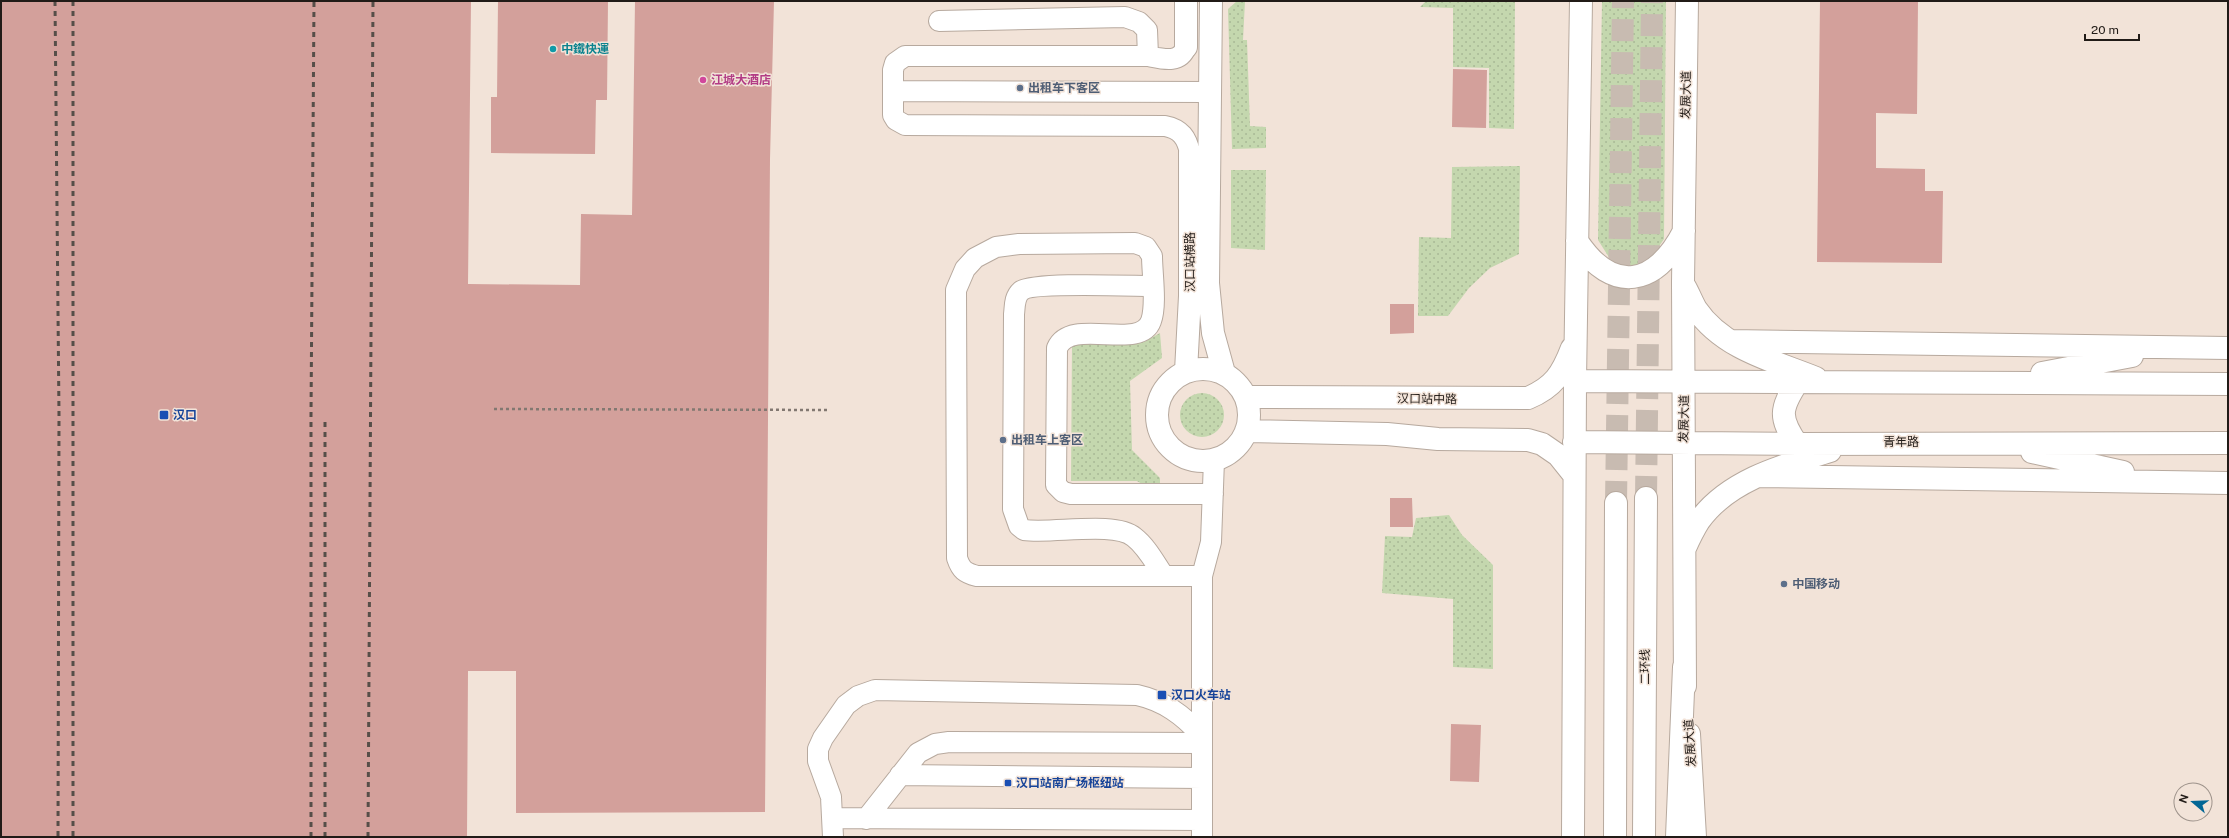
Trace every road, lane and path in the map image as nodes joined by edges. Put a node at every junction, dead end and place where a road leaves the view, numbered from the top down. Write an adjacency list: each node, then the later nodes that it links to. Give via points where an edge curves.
1 (1186, 1): 6 (main road)
2 (1211, 1): 9 (main road)
3 (1581, 1): 12 (main road)
4 (1687, 1): 11 (main road, 发展大道)
5 (939, 20): 7 (street, via 1125,17 1139,22 1147,30)
6 (1186, 47): 7 (street, via 1178,58)
7 (1148, 56): 8 (street, via 905,56 895,63)
8 (893, 91): 9 (street); 10 (street, via 894,116 905,125 1165,126 1179,131 1184,136)
9 (1210, 92): 20 (main road, via 1208,283 1212,326)
10 (1190, 153): 19 (main road, 汉口站横路, via 1190,296)
11 (1684, 231): 12 (main road, via 1667,259 1655,270 1628,278 1613,274 1599,266 1587,256); 13 (main road, 发展大道)
12 (1577, 241): 15 (main road)
13 (1683, 283): 16 (main road, via 1696,309 1712,327); 22 (main road, 发展大道)
14 (1152, 286): 42 (street, via 1153,314 1151,322 1143,331 1073,335 1060,341 1056,356 1056,485 1063,492 1071,494); 46 (street, via 1043,287 1021,290 1017,296 1014,314 1013,510 1019,526 1024,530 1112,529 1128,532 1142,544); 46 (street, via 1152,256 1146,247 1135,243 1008,245 984,252 965,269 956,290 957,558 960,568 967,574 977,576)
15 (1575, 340): 21 (main road); 27 (main road, 汉口站中路, via 1567,362 1556,380 1543,392 1528,398)
16 (1730, 341): 17 (main road); 24 (main road, via 1749,352)
17 (2178, 348): 18 (main road); 25 (main road)
18 (2228, 348)
19 (1186, 371): 20 (main road, via 1199,368); 37 (main road, via 1175,377 1160,397 1157,422 1161,435 1168,445 1183,457 1201,462)
20 (1224, 373): 27 (main road, via 1233,379)
21 (1575, 381): 22 (main road); 31 (main road)
22 (1685, 382): 23 (main road); 33 (main road, 发展大道)
23 (1798, 383): 24 (main road); 36 (main road, via 1788,397 1783,420)
24 (1826, 383): 25 (main road)
25 (1992, 383): 26 (main road)
26 (2228, 384)
27 (1246, 397): 30 (main road, via 1249,414)
28 (494, 409): 29 (path)
29 (827, 410)
30 (1246, 431): 37 (main road, via 1234,450); 38 (main road, via 1528,440 1542,444 1558,455)
31 (1574, 442): 33 (main road, 青年路); 38 (main road)
32 (1860, 442): 34 (main road, 青年路); 36 (main road, 青年路); 39 (main road, via 1787,464)
33 (1684, 443): 36 (main road, 青年路); 45 (main road, 发展大道)
34 (1992, 443): 35 (main road, 青年路); 40 (main road)
35 (2228, 443)
36 (1797, 444)
37 (1214, 460): 42 (street)
38 (1574, 475): 55 (main road)
39 (1759, 476): 40 (main road); 45 (main road, via 1731,490 1715,503 1699,521)
40 (2167, 482): 41 (main road)
41 (2227, 483)
42 (1213, 494): 47 (street, via 1212,542)
43 (1646, 498): 57 (main road, 二环线)
44 (1616, 503): 56 (main road)
45 (1684, 549): 48 (main road, 发展大道)
46 (1164, 576): 47 (street)
47 (1202, 576): 49 (street)
48 (1684, 668): 58 (main road); 59 (main road, 发展大道)
49 (1201, 739): 50 (street, via 949,742 935,744 918,752); 51 (street); 53 (street, via 1176,711 1151,698 1137,695 875,690 858,696 846,705 818,749 818,762 831,797)
50 (900, 775): 51 (street); 52 (street)
51 (1201, 778): 54 (street)
52 (866, 819): 53 (street); 54 (street)
53 (833, 828)
54 (1202, 829)
55 (1573, 837)
56 (1615, 837)
57 (1644, 837)
58 (1677, 837)
59 (1695, 837)

